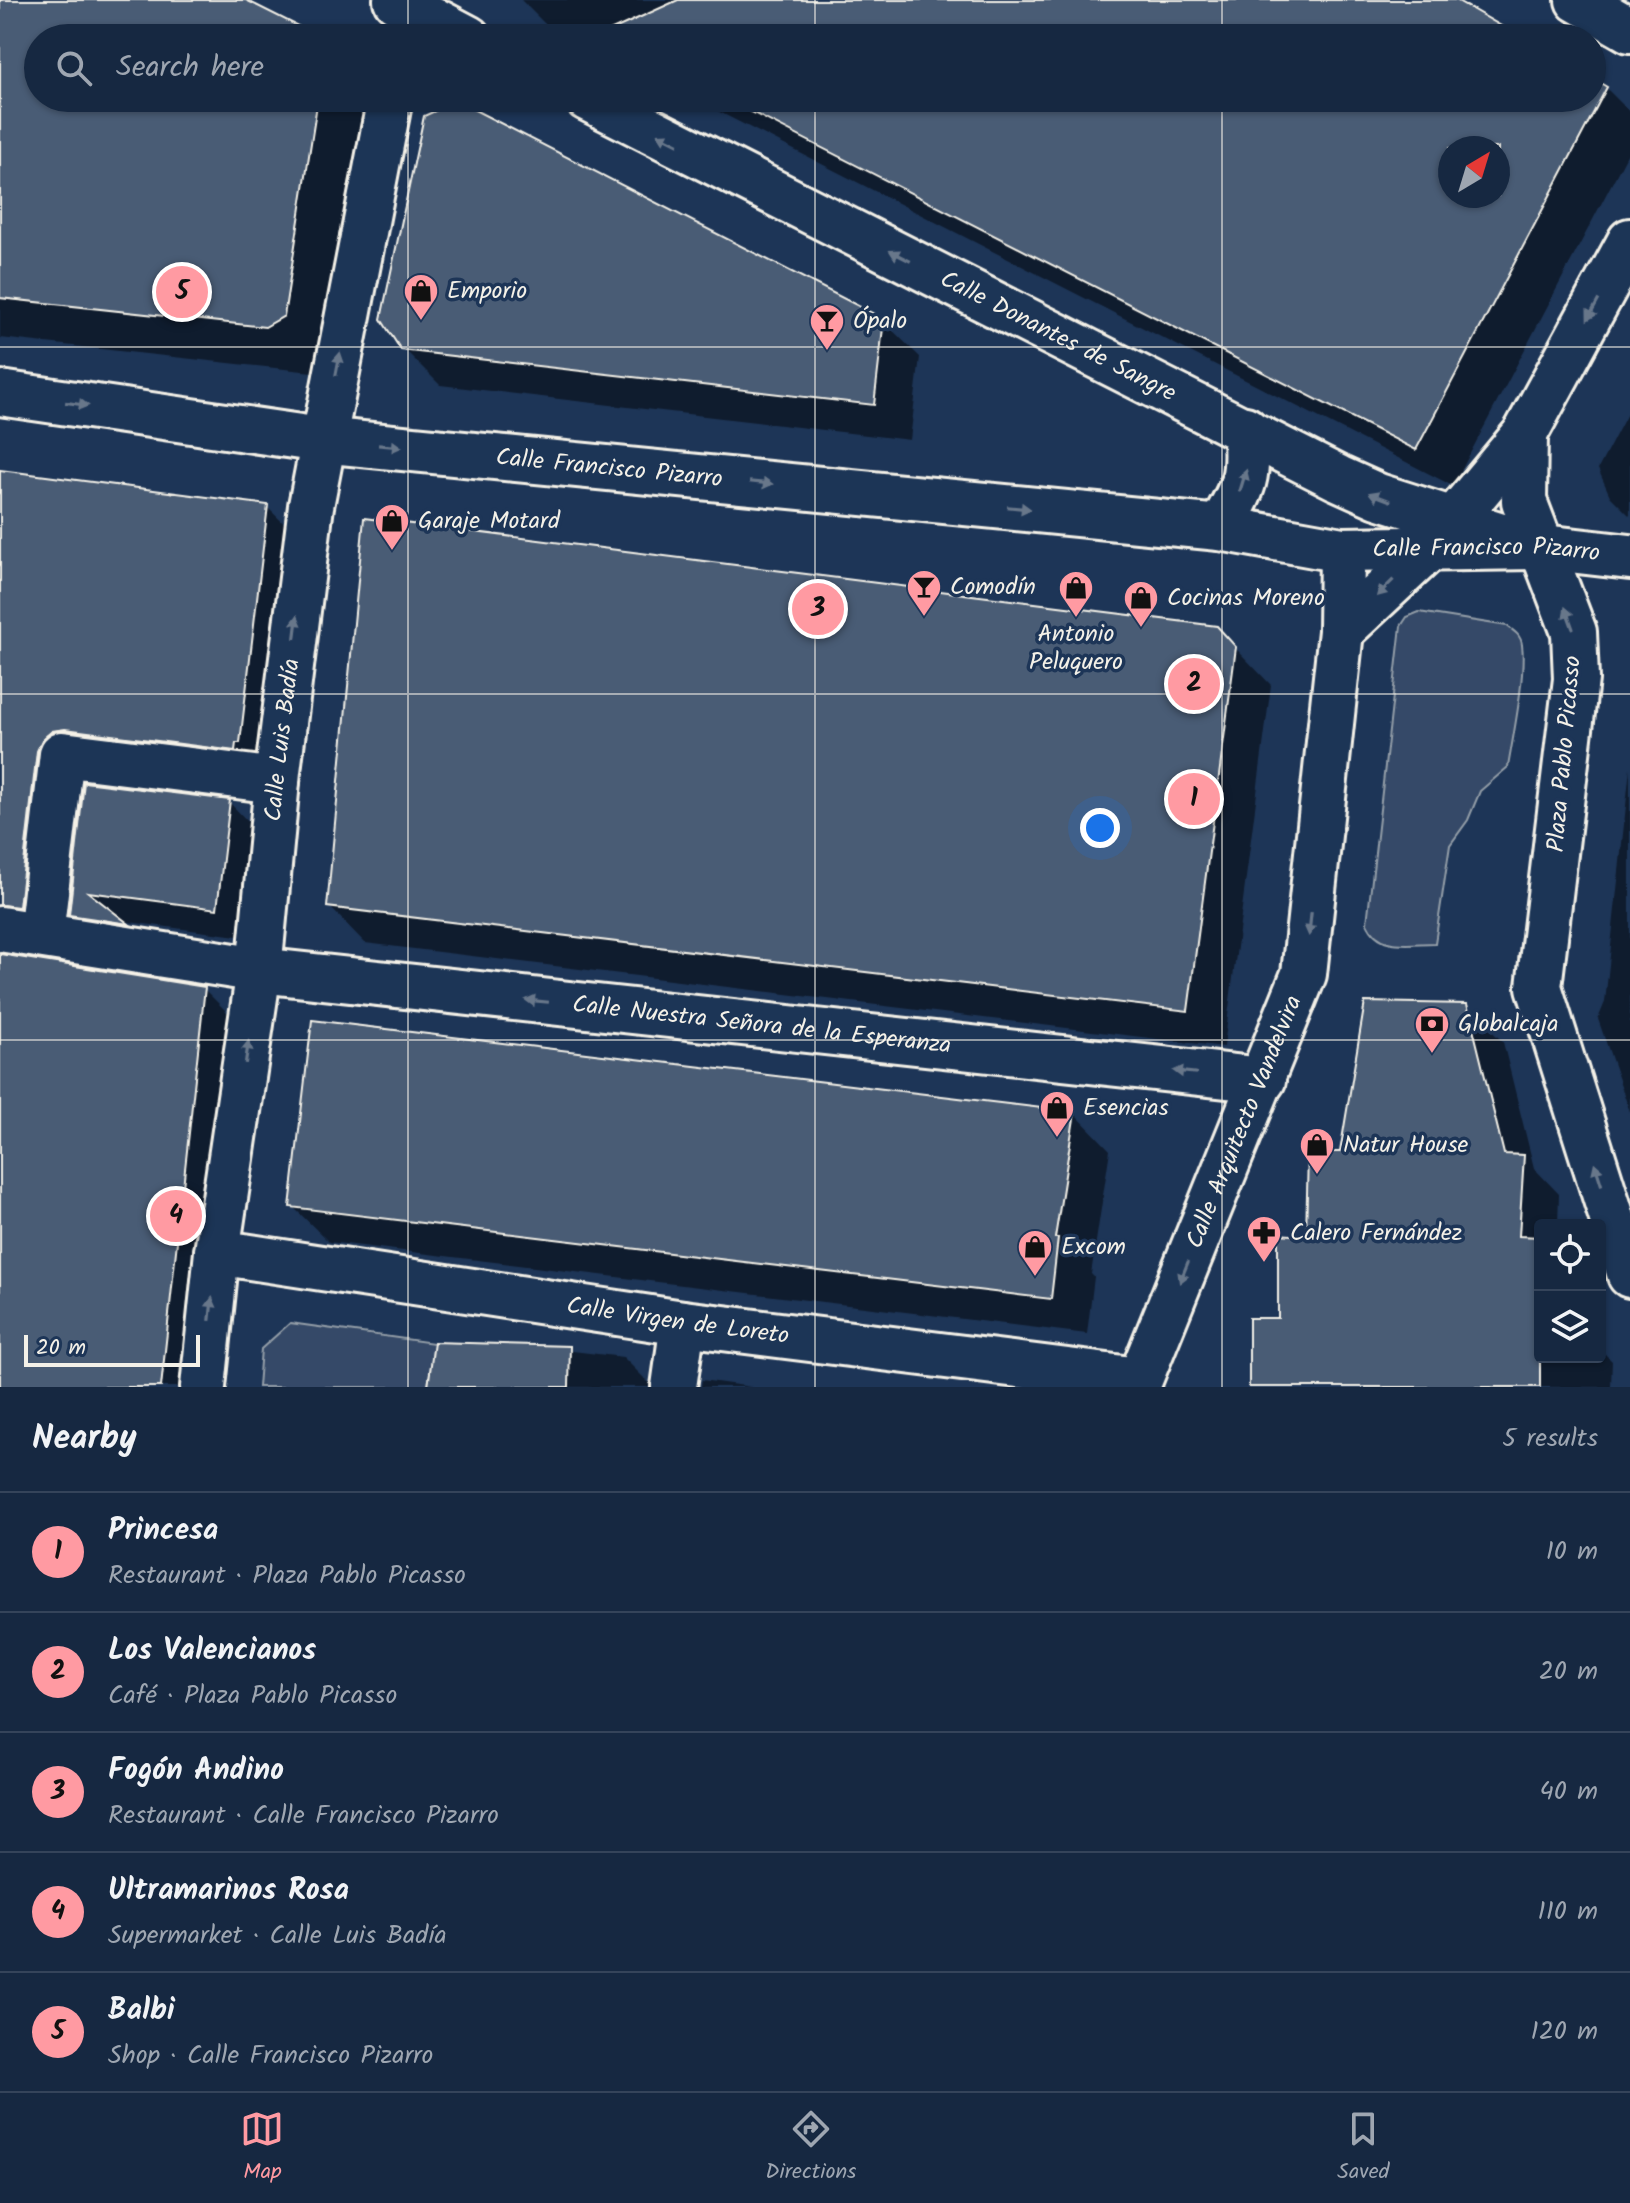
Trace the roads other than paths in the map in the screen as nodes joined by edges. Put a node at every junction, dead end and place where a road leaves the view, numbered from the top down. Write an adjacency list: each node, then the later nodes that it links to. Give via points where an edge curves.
1 (1578, 0): 4 (street)
2 (404, 11): 3 (street)
3 (435, 24)
4 (1630, 30)
5 (387, 112): 11 (street, Calle Luis Badía, one-way to 5)
6 (615, 112): 9 (street, Calle Donantes de Sangre, one-way to 6)
7 (1630, 241): 10 (street, one-way to 10)
8 (0, 393): 11 (street, Calle Francisco Pizarro, one-way to 11)
9 (1245, 429): 12 (street, one-way to 9, via 1245,484); 13 (street, Calle Donantes de Sangre, one-way to 9)
10 (1525, 434): 13 (street); 14 (street, Plaza Pablo Picasso, via 1524,501)
11 (321, 440): 12 (street, Calle Francisco Pizarro, one-way to 12); 18 (street, Calle Luis Badía, one-way to 11)
12 (1220, 528): 15 (street, Calle Francisco Pizarro)
13 (1442, 534): 14 (street, Calle Francisco Pizarro); 15 (street, Calle Francisco Pizarro); 17 (street, one-way to 17)
14 (1543, 547): 16 (street, Calle Francisco Pizarro); 23 (street, Plaza Pablo Picasso, one-way to 14, via 1539,987 1576,679 1574,632)
15 (1342, 550): 17 (street, Calle Francisco Pizarro)
16 (1630, 557)
17 (1341, 631): 21 (street, Calle Arquitecto Vandelvira, one-way to 21, via 1304,974)
18 (277, 781): 19 (street, via 62,754); 20 (street, Calle Luis Badía)
19 (20, 932): 20 (street, Calle Nuestra Señora de la Esperanza)
20 (259, 970): 21 (street, Calle Nuestra Señora de la Esperanza, one-way to 20); 22 (street, Calle Luis Badía, one-way to 20)
21 (1263, 1080): 25 (street, Calle Arquitecto Vandelvira, one-way to 25)
22 (217, 1252): 24 (street, Calle Virgen de Loreto); 26 (street, Calle Luis Badía, one-way to 22)
23 (1630, 1275)
24 (683, 1323): 25 (street, Calle Virgen de Loreto); 27 (street)
25 (1138, 1384)
26 (203, 1387)
27 (674, 1387)

